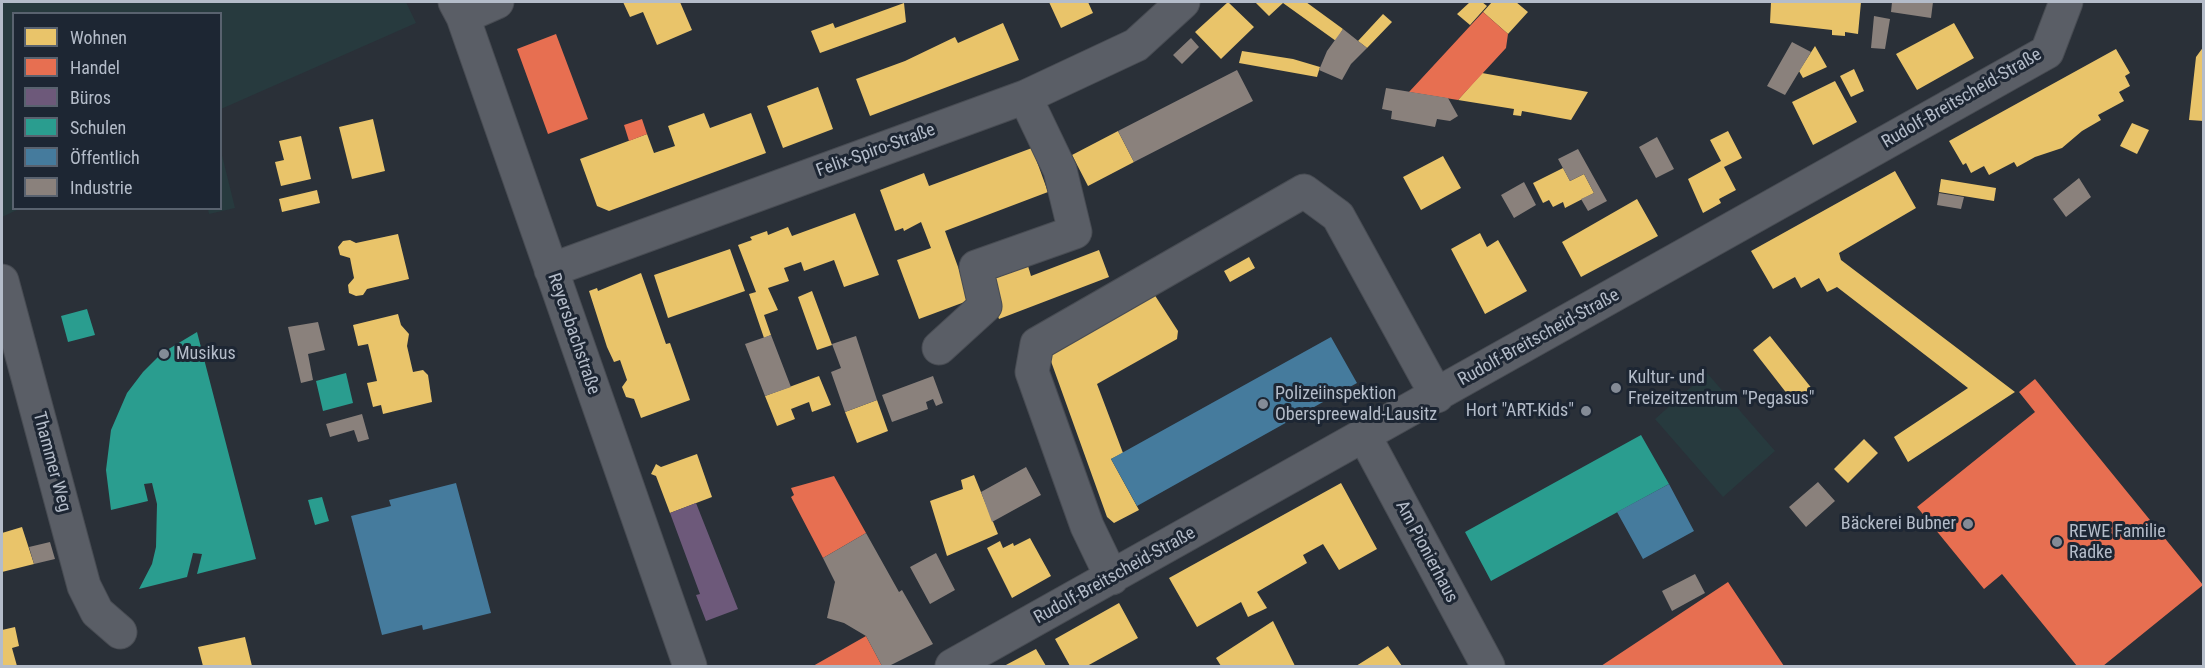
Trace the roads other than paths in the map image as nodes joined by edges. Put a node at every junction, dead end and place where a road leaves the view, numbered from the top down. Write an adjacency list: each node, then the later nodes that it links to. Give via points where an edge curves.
1 (497, 2): 4 (street)
2 (1183, 2): 5 (street, Felix-Spiro-Straße, via 1136,45)
3 (2066, 2): 9 (street, Rudolf-Breitscheid-Straße, via 2047,52)
4 (459, 9): 6 (street, Reyersbachstraße)
5 (1025, 97): 6 (street, Felix-Spiro-Straße); 8 (street, via 1060,170 1075,231 976,267 985,306)
6 (551, 270): 13 (street, Reyersbachstraße)
7 (2, 281): 12 (street, Thammer Weg, via 84,586 97,612)
8 (939, 348)
9 (1437, 396): 10 (street, Rudolf-Breitscheid-Straße); 11 (street, via 1338,216 1304,191 1037,344 1032,372 1086,526)
10 (1365, 437): 11 (street, Rudolf-Breitscheid-Straße); 15 (street, Am Pionierhaus)
11 (1112, 578): 14 (street, Rudolf-Breitscheid-Straße)
12 (120, 632)
13 (690, 666)
14 (952, 666)
15 (1488, 666)

